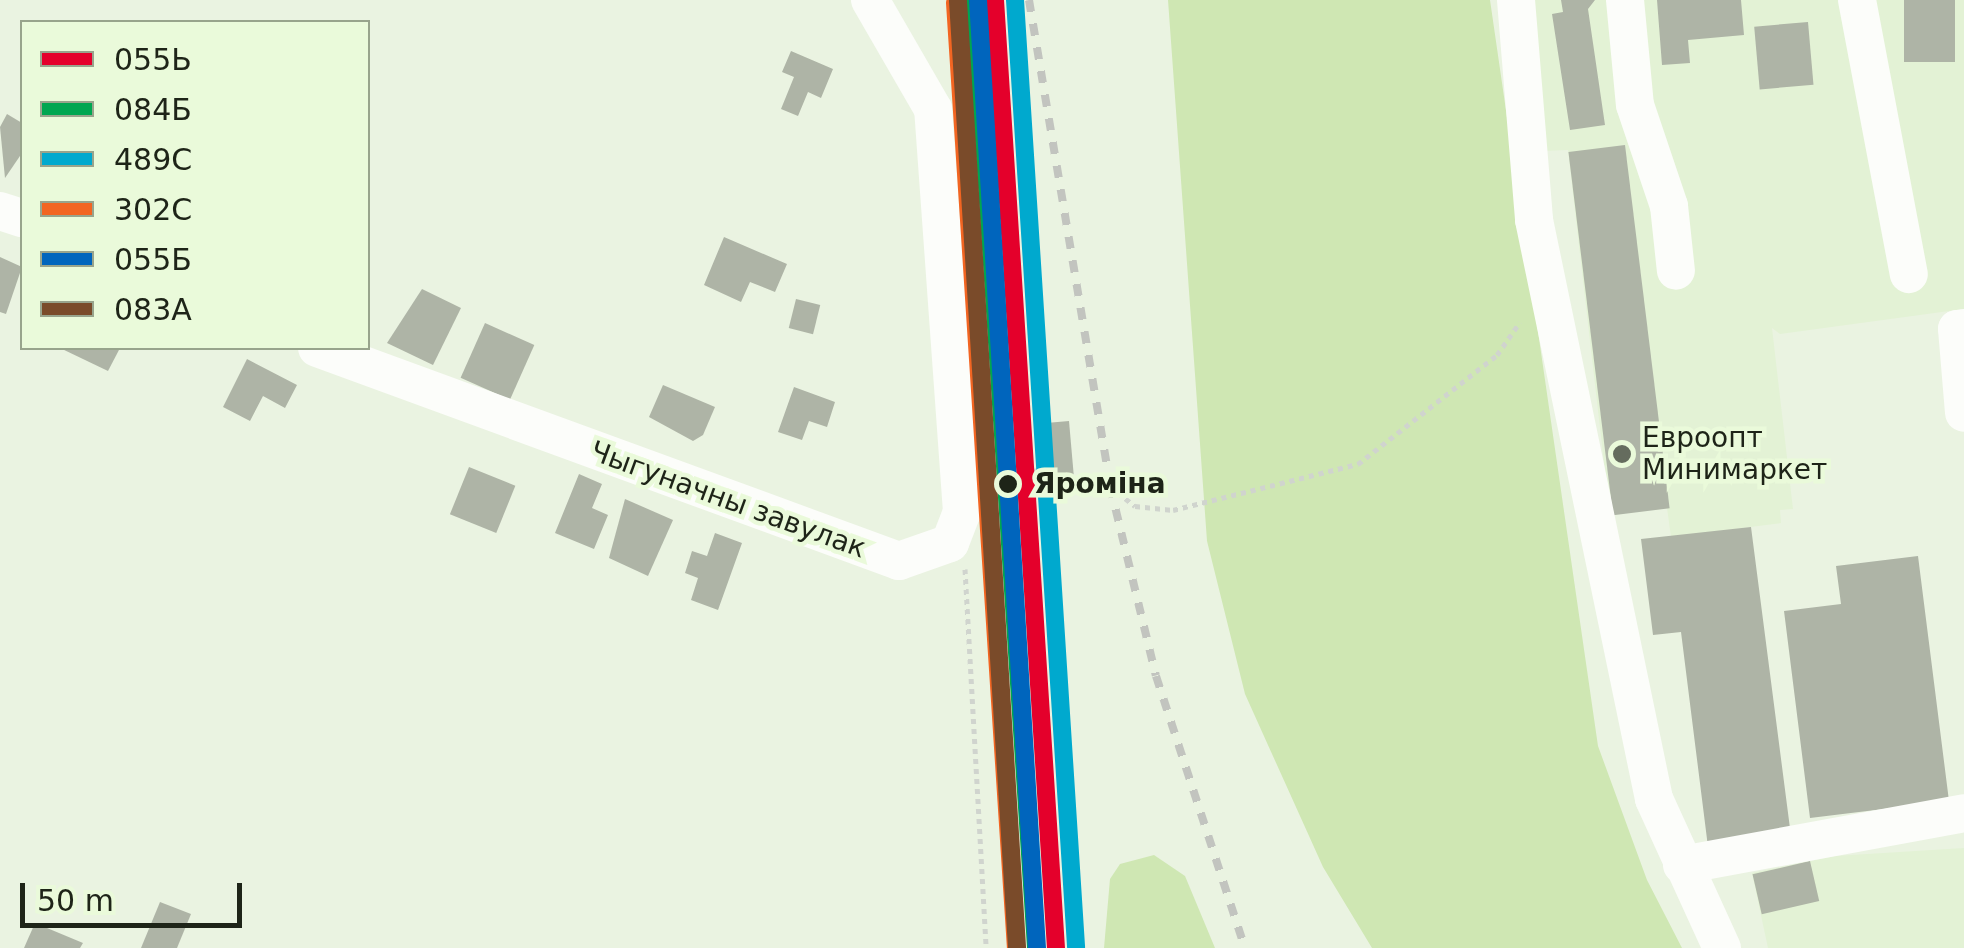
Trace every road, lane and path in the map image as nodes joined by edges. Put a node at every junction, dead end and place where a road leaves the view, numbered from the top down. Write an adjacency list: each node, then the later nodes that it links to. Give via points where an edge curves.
1 (870, 0): 11 (street, via 932,109)
2 (1516, 0): 7 (street, via 1534,220)
3 (1625, 0): 5 (street, via 1635,105 1669,206)
4 (1858, 0): 6 (street)
5 (1676, 271)
6 (1908, 274)
7 (1547, 282): 11 (path, via 1498,355 1358,464 1174,510 1135,506 1110,486 1064,492 1040,470 996,473); 13 (street, via 1654,800)
8 (1964, 328): 10 (street, via 1958,329)
9 (322, 350): 11 (street, Чыгуначны завулак, via 899,560 950,543)
10 (1964, 413)
11 (962, 512): 14 (path)
12 (1964, 813): 13 (street)
13 (1682, 865): 15 (street)
14 (986, 948)
15 (1722, 948)

